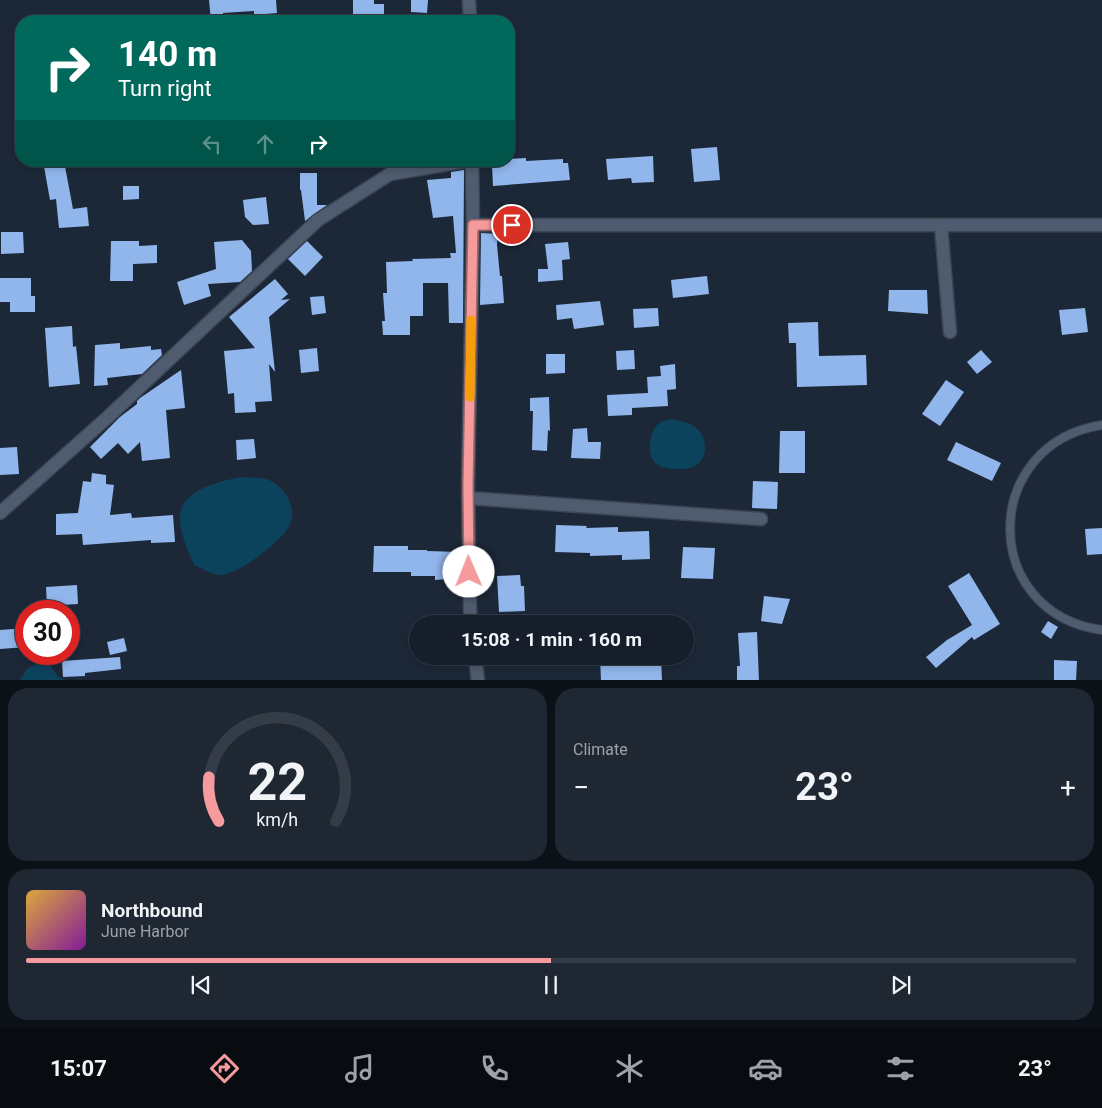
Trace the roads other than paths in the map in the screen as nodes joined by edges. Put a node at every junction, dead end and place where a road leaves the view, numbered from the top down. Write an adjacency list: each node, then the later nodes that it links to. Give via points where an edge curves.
1 (469, 0): 2 (street)
2 (470, 15)
3 (431, 167): 11 (street, via 390,174 318,220)
4 (472, 167): 5 (street)
5 (473, 225): 7 (street); 10 (street)
6 (1102, 225): 7 (street)
7 (941, 226): 8 (street)
8 (950, 332)
9 (1102, 425): 14 (lane, via 1074,432 1034,460 1024,474 1012,503 1009,536 1024,582 1040,601 1073,624)
10 (468, 498): 12 (street); 13 (street)
11 (0, 513)
12 (761, 519)
13 (471, 615)
14 (1102, 630)
15 (476, 665): 16 (street)
16 (478, 680)

